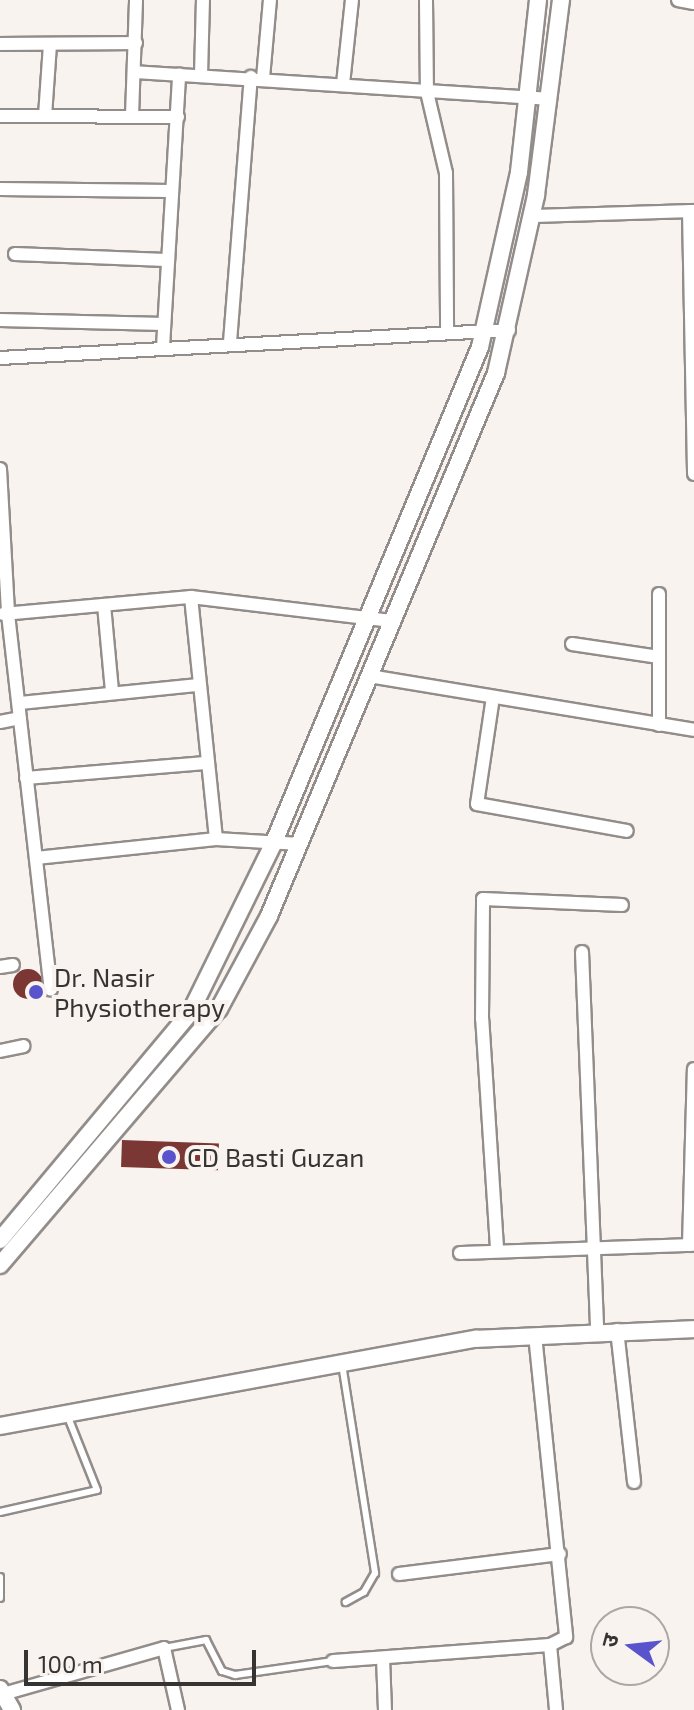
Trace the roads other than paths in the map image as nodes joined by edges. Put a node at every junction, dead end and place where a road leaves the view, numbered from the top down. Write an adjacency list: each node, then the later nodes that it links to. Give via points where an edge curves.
1 (136, 0): 10 (street)
2 (203, 0): 15 (street)
3 (270, 0): 16 (street)
4 (352, 0): 17 (street)
5 (426, 0): 18 (street)
6 (538, 0): 19 (street)
7 (561, 0): 20 (street)
8 (678, 0): 9 (street)
9 (694, 3)
10 (136, 43): 12 (street); 13 (street)
11 (0, 44): 12 (street)
12 (50, 44): 22 (street)
13 (134, 72): 14 (street); 23 (street)
14 (179, 74): 15 (street); 24 (street)
15 (201, 75): 16 (street)
16 (257, 78): 17 (street); 36 (street)
17 (343, 84): 18 (street)
18 (427, 92): 19 (street); 35 (street, via 446,173)
19 (527, 98): 20 (street); 33 (street)
20 (549, 99): 28 (street)
21 (0, 116): 22 (street)
22 (45, 116): 23 (street)
23 (132, 116): 24 (street)
24 (178, 117): 26 (street)
25 (0, 189): 26 (street)
26 (170, 191): 30 (street)
27 (691, 211): 28 (street); 39 (street)
28 (532, 216): 34 (street)
29 (15, 254): 30 (street)
30 (166, 260): 32 (street)
31 (0, 320): 32 (street)
32 (164, 324): 37 (street)
33 (484, 330): 34 (street); 35 (street); 46 (street, via 440,454)
34 (509, 330): 47 (street)
35 (447, 331): 36 (street)
36 (230, 342): 37 (street)
37 (163, 347): 38 (street)
38 (0, 358)
39 (693, 374): 41 (street)
40 (0, 469): 45 (street)
41 (694, 474)
42 (659, 594): 49 (street)
43 (191, 597): 44 (street); 46 (street); 51 (street)
44 (104, 605): 45 (street); 52 (street)
45 (4, 614): 54 (street)
46 (369, 615): 47 (street); 63 (street)
47 (392, 621): 50 (street)
48 (572, 644): 49 (street)
49 (659, 657): 57 (street)
50 (369, 676): 53 (street); 64 (street)
51 (196, 685): 52 (street); 59 (street)
52 (112, 691): 54 (street)
53 (493, 697): 57 (street); 61 (street, via 477,804)
54 (20, 703): 55 (street)
55 (20, 718): 56 (street); 60 (street)
56 (0, 722)
57 (659, 725): 58 (street)
58 (694, 730)
59 (205, 763): 60 (street); 62 (street)
60 (26, 778): 65 (street)
61 (627, 831)
62 (216, 839): 63 (street); 65 (street)
63 (274, 842): 64 (street); 72 (street, via 190,1013)
64 (300, 844): 77 (street, via 219,1009)
65 (36, 858): 68 (street)
66 (622, 905): 75 (street, via 483,899 482,1019)
67 (582, 952): 74 (street)
68 (51, 990)
69 (23, 1046): 70 (street)
70 (0, 1051)
71 (694, 1069): 73 (street)
72 (0, 1240)
73 (692, 1245): 74 (street)
74 (592, 1247): 75 (street); 79 (street)
75 (497, 1248): 76 (street)
76 (460, 1253)
77 (0, 1265)
78 (694, 1329): 80 (street)
79 (597, 1330): 80 (street); 81 (street)
80 (617, 1330): 85 (street)
81 (535, 1335): 82 (street); 87 (street)
82 (341, 1360): 83 (street); 91 (lane, via 375,1573 364,1592)
83 (66, 1414): 84 (street); 86 (lane, via 97,1490)
84 (0, 1426)
85 (634, 1482)
86 (0, 1512)
87 (560, 1554): 88 (street); 92 (street, via 566,1637)
88 (399, 1574)
89 (0, 1577): 90 (lane)
90 (0, 1598)
91 (346, 1602)
92 (550, 1645): 94 (street); 100 (street)
93 (164, 1648): 95 (lane, via 206,1640 229,1674); 96 (street); 98 (street)
94 (383, 1658): 95 (street); 99 (street)
95 (333, 1661)
96 (1, 1692): 97 (street)
97 (12, 1710)
98 (178, 1710)
99 (385, 1710)
100 (556, 1710)

